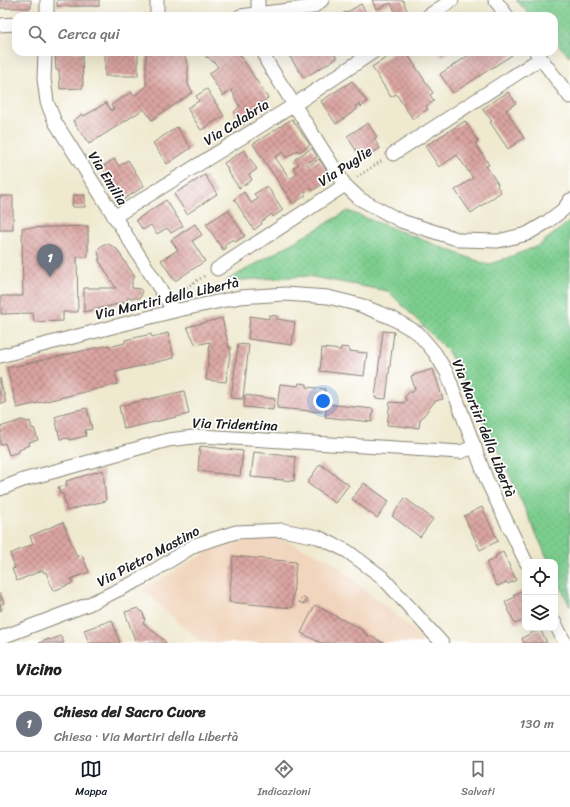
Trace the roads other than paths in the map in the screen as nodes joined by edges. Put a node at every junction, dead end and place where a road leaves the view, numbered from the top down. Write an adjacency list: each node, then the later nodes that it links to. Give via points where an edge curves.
1 (46, 0): 7 (street)
2 (157, 0): 8 (street)
3 (258, 0): 9 (street)
4 (322, 0): 10 (street, via 313,7)
5 (452, 0): 11 (street)
6 (495, 0): 12 (street)
7 (47, 12)
8 (157, 12)
9 (258, 12)
10 (279, 12)
11 (434, 12)
12 (504, 12)
13 (12, 24): 14 (street)
14 (0, 25)
15 (45, 56): 25 (street, Via Emilia, via 47,102 55,122)
16 (265, 56): 21 (street)
17 (368, 56): 21 (street, Via Calabria)
18 (537, 56): 22 (street, Via Puglie)
19 (539, 56): 20 (street)
20 (570, 97)
21 (294, 105): 23 (street); 25 (street, Via Calabria)
22 (394, 154)
23 (345, 185): 24 (street, via 360,199 401,221 460,240 498,241 527,234 564,209); 26 (street, Via Puglie)
24 (570, 200)
25 (114, 217): 27 (street, Via Emilia)
26 (217, 269)
27 (174, 310): 28 (street, Via Martiri della Libertà); 29 (street, Via Martiri della Libertà, via 240,297 285,294 328,297 392,318 418,334 435,353)
28 (0, 356)
29 (475, 447): 30 (street, Via Tridentina, via 460,452 202,436 168,440 23,480); 31 (street, Via Martiri della Libertà, via 487,481)
30 (0, 489)
31 (525, 559)
32 (558, 630): 35 (street)
33 (0, 638): 34 (street, Via Pietro Mastino, via 96,601 139,580 195,545 236,532 282,530 318,537 347,551 382,577)
34 (442, 643)
35 (564, 643)

